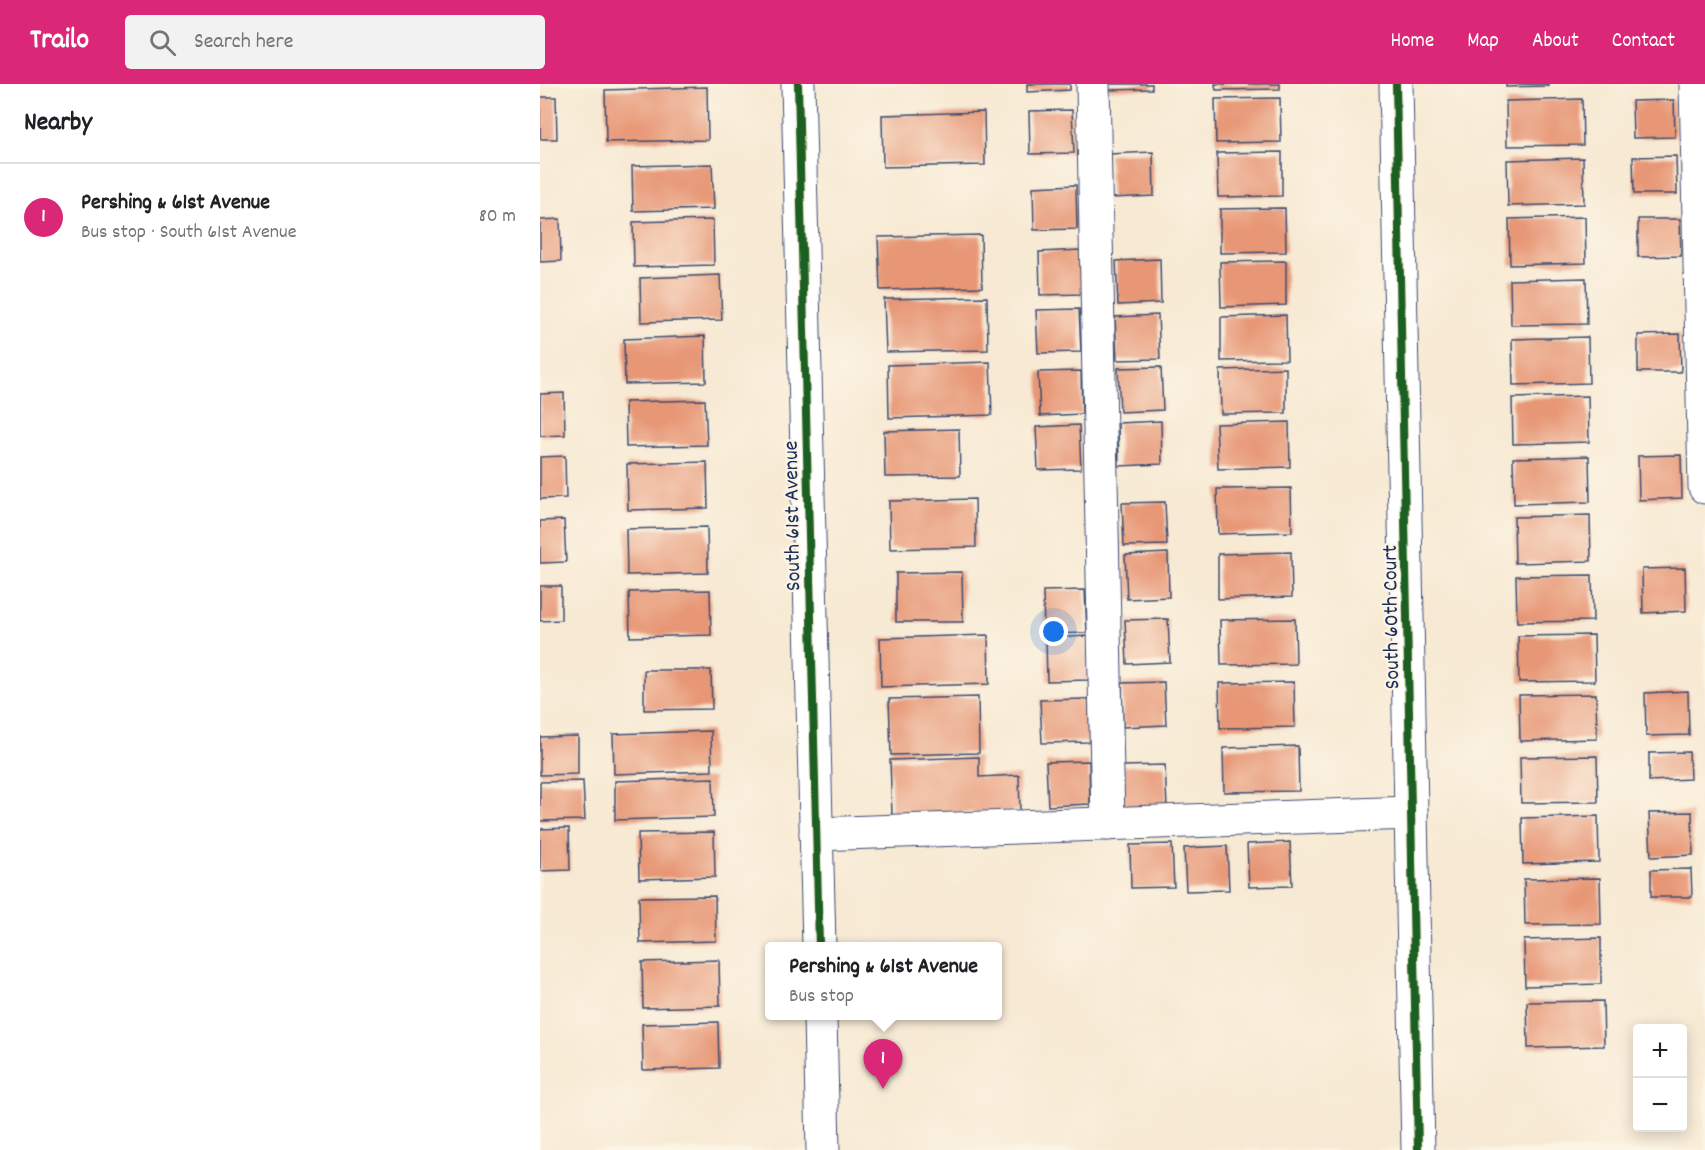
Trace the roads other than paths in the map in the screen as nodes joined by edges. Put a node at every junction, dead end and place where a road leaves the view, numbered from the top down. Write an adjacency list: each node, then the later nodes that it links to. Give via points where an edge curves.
1 (798, 84): 8 (street, South 61st Avenue)
2 (1093, 84): 7 (street)
3 (1396, 84): 6 (street, South 60th Court)
4 (1696, 84): 5 (street)
5 (1705, 487)
6 (1411, 813): 7 (street); 12 (street, South 60th Court)
7 (1108, 824): 8 (street)
8 (816, 834): 9 (street, South 61st Avenue)
9 (819, 942)
10 (820, 1020): 11 (street)
11 (823, 1150)
12 (1418, 1150)

